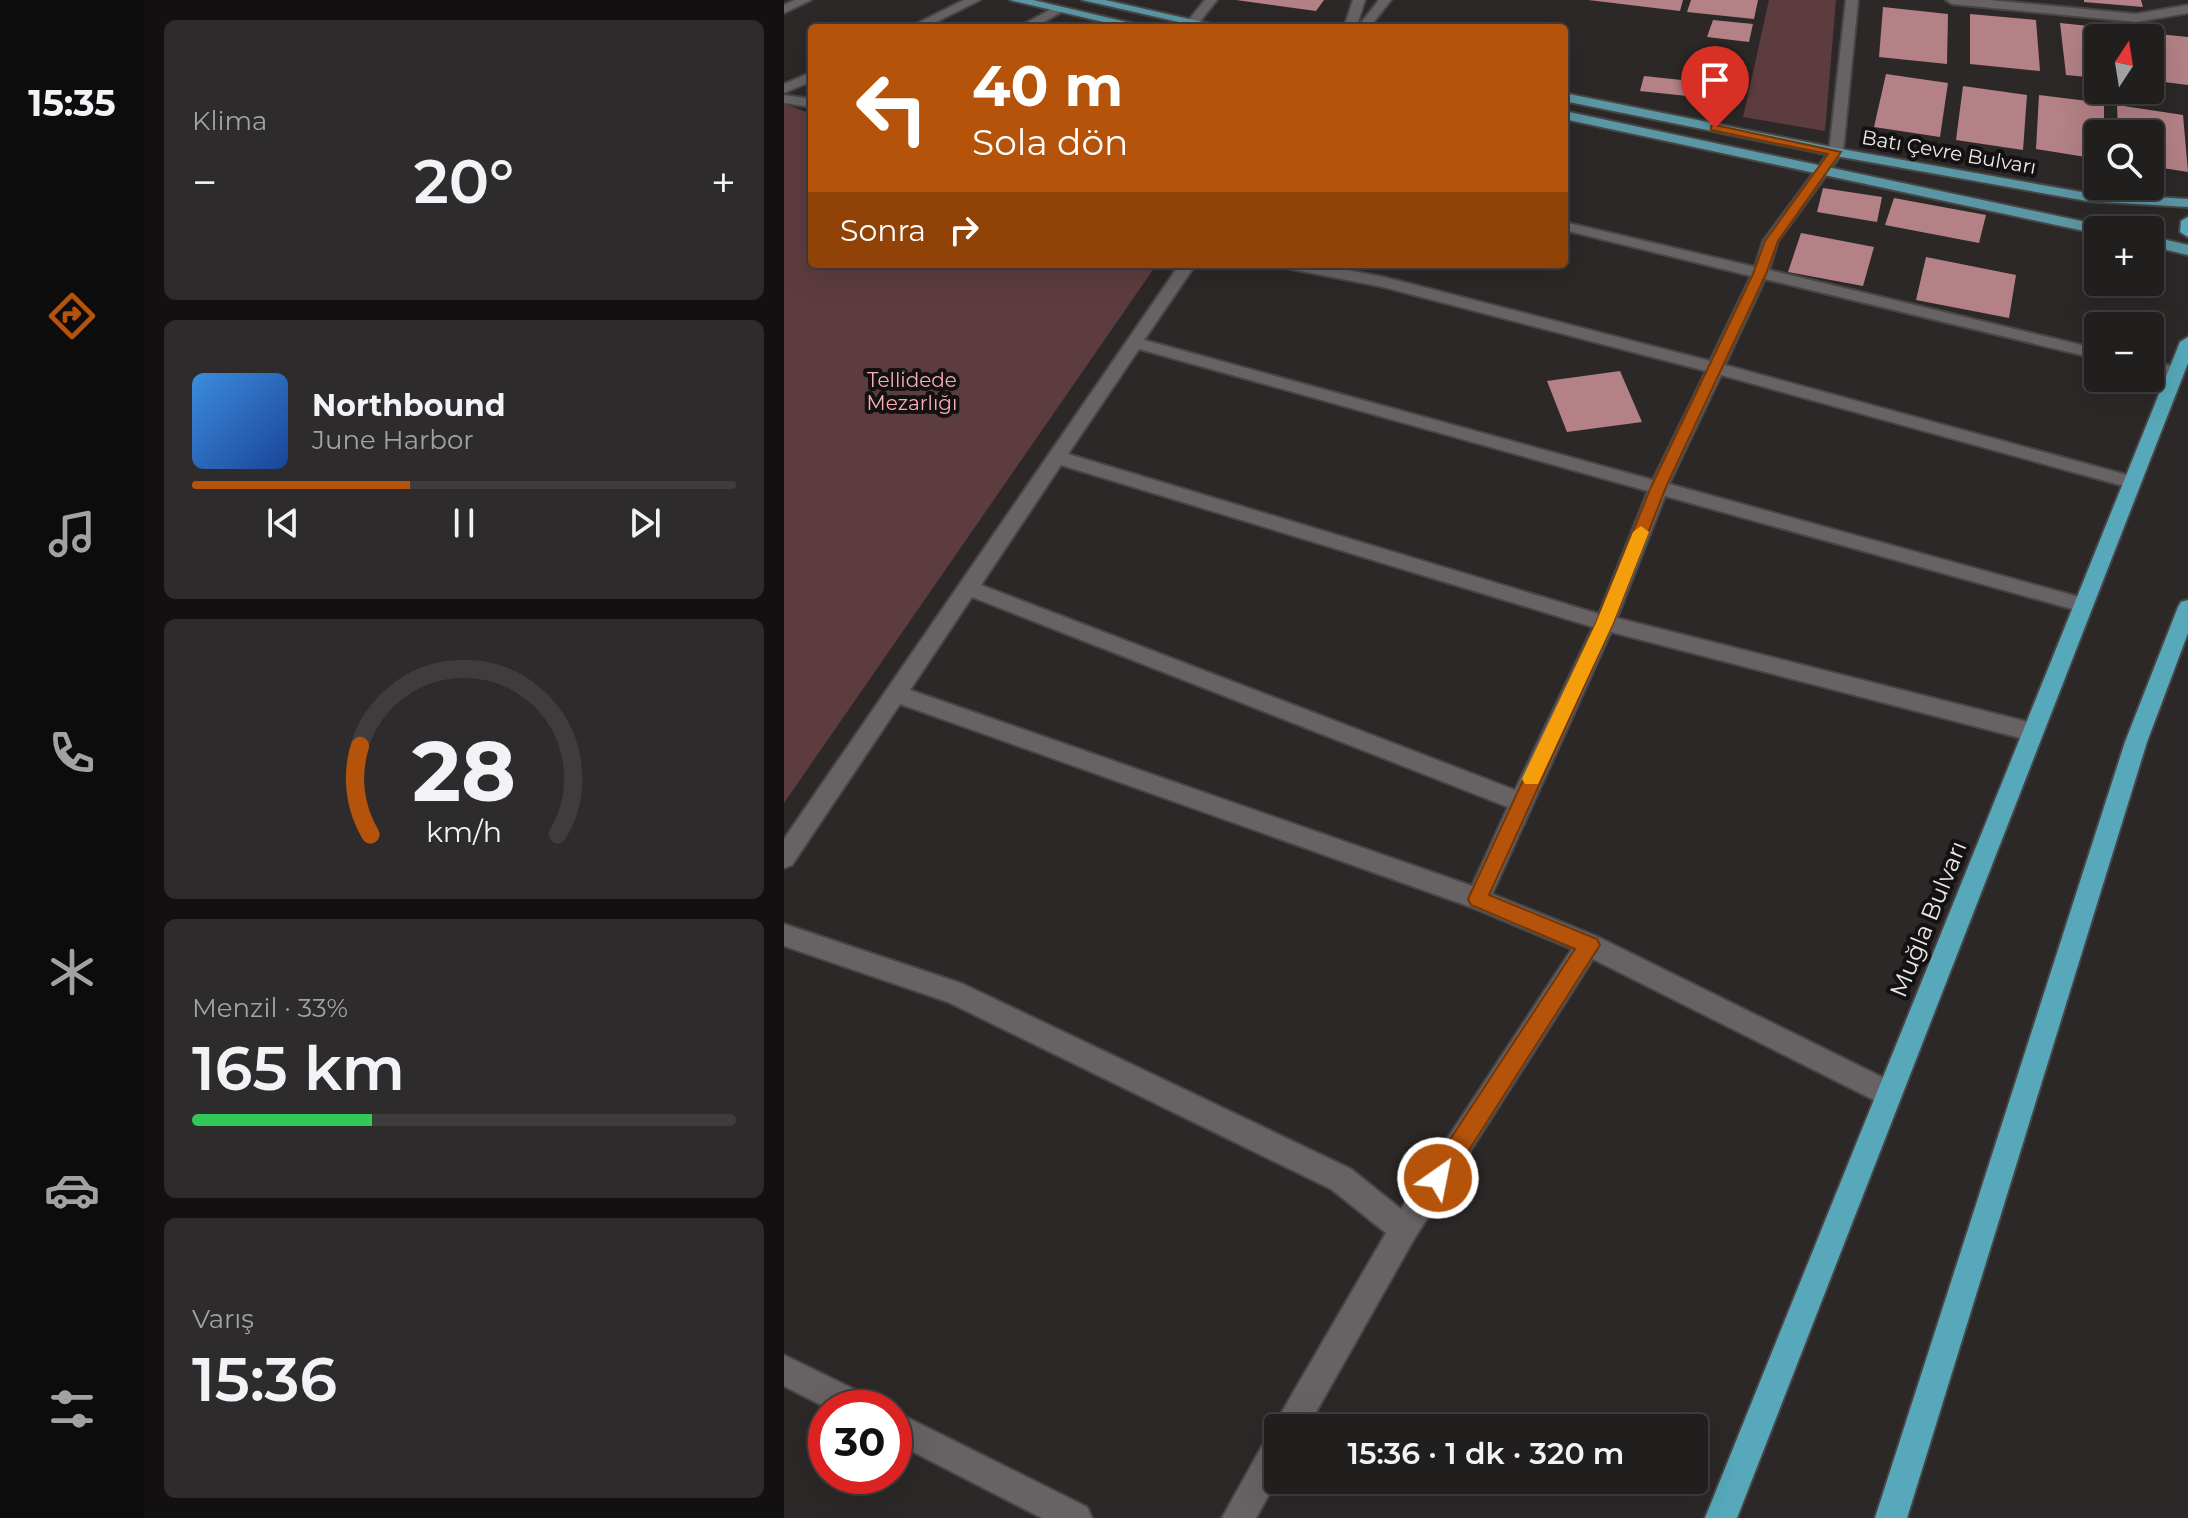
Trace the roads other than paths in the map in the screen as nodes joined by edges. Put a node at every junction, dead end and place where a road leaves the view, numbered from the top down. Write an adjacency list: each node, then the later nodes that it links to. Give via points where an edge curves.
1 (805, 0): 12 (street)
2 (974, 0): 16 (street)
3 (1016, 0): 14 (main road)
4 (1088, 0): 15 (main road)
5 (1211, 0): 15 (street)
6 (1359, 0): 20 (street)
7 (1385, 0): 21 (street)
8 (1852, 0): 28 (street)
9 (1952, 0): 11 (street)
10 (2185, 0): 13 (street)
11 (2017, 3): 13 (street, via 2136,18)
12 (784, 9)
13 (2188, 9)
14 (1059, 10): 17 (street); 18 (main road)
15 (1193, 22): 19 (main road)
16 (923, 24)
17 (1031, 24)
18 (1127, 24)
19 (1203, 24)
20 (1351, 24)
21 (1366, 24)
22 (808, 78): 23 (street)
23 (784, 89)
24 (1568, 98): 28 (main road, Batı Çevre Bulvarı)
25 (784, 99): 26 (street)
26 (808, 102)
27 (1568, 116): 29 (main road, Batı Çevre Bulvarı)
28 (1836, 152): 29 (street); 30 (main road, Batı Çevre Bulvarı, via 2087,197)
29 (1822, 168): 32 (main road, Batı Çevre Bulvarı); 39 (street, via 1771,241)
30 (2188, 203)
31 (2188, 221): 34 (highway)
32 (2084, 226)
33 (1568, 227): 39 (street)
34 (2188, 232)
35 (2164, 244): 36 (main road)
36 (2188, 250)
37 (1185, 268): 41 (street)
38 (1312, 268): 43 (street)
39 (1760, 274): 42 (street); 43 (street)
40 (2188, 342): 45 (highway, Muğla Bulvarı)
41 (1135, 343): 46 (street); 48 (street)
42 (2084, 351)
43 (1715, 368): 47 (street); 48 (street)
44 (2164, 369): 45 (street)
45 (2175, 372): 47 (highway, Muğla Bulvarı)
46 (1059, 458): 49 (street); 52 (street)
47 (2131, 482): 50 (highway, Muğla Bulvarı)
48 (1659, 487): 50 (street); 52 (street)
49 (969, 588): 53 (street); 55 (street)
50 (2083, 605): 54 (highway, Muğla Bulvarı)
51 (2188, 607): 70 (highway, via 2136,742)
52 (1605, 623): 54 (street); 55 (street)
53 (896, 694): 56 (street); 57 (street)
54 (2032, 732): 60 (highway, Muğla Bulvarı)
55 (1521, 802): 57 (street)
56 (784, 858)
57 (1478, 899): 59 (street)
58 (784, 935): 61 (street, via 954,992 1341,1179)
59 (1589, 945): 60 (street); 61 (street)
60 (1889, 1094): 69 (highway, Muğla Bulvarı)
61 (1404, 1229): 64 (street)
62 (784, 1370): 63 (street)
63 (823, 1390)
64 (1298, 1414)
65 (912, 1435): 67 (street)
66 (1264, 1472): 68 (street)
67 (1076, 1518)
68 (1238, 1518)
69 (1721, 1518)
70 (1891, 1518)

